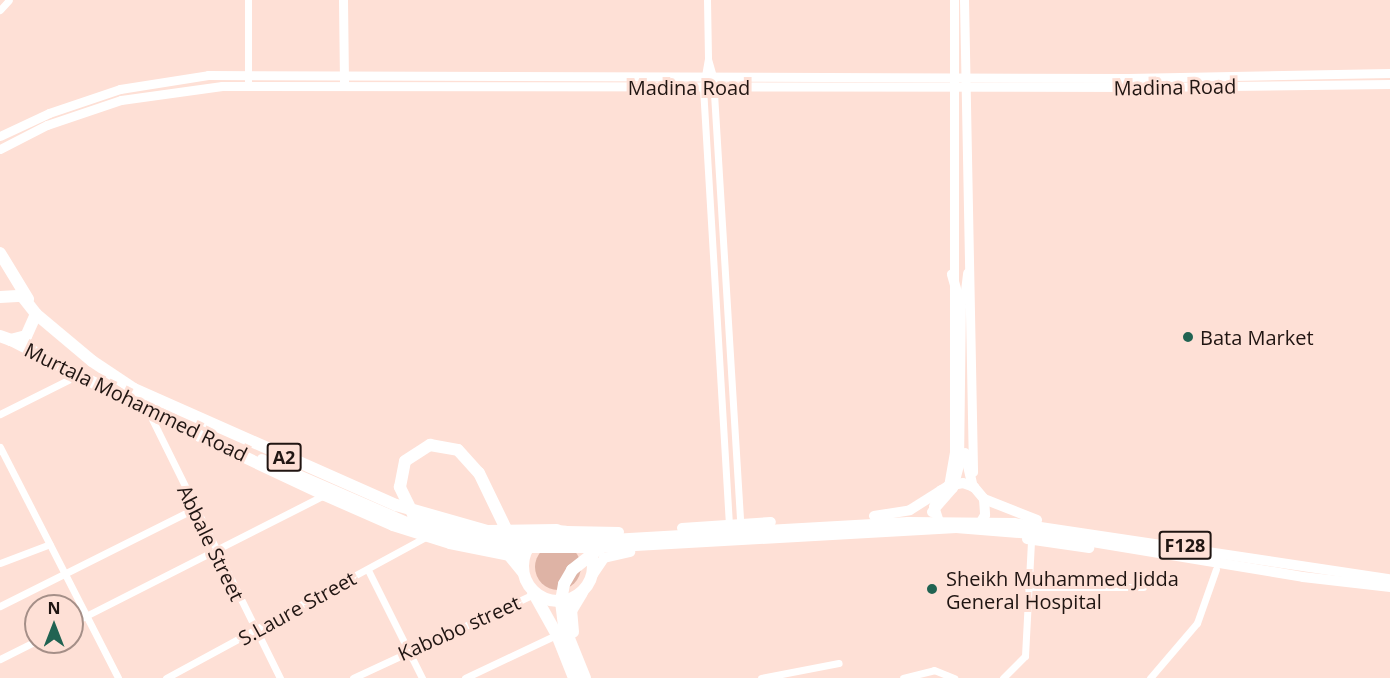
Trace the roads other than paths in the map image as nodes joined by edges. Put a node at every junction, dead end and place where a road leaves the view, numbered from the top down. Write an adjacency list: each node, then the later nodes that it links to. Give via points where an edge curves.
1 (9, 0): 7 (street)
2 (248, 0): 11 (street)
3 (343, 0): 12 (main road)
4 (707, 0): 13 (street)
5 (954, 0): 10 (main road)
6 (964, 0): 10 (main road)
7 (0, 10)
8 (1336, 73): 9 (main road, Madina Road); 10 (main road, Madina Road); 15 (street)
9 (1390, 73)
10 (960, 76): 13 (main road, Madina Road); 16 (main road)
11 (248, 80): 12 (main road, Madina Road); 17 (main road, Madina Road, via 188,77 120,89 49,113); 18 (main road, Madina Road, via 122,100 69,116)
12 (344, 81): 13 (main road, Madina Road)
13 (708, 82): 16 (main road, Madina Road); 43 (street)
14 (1390, 84): 15 (main road, Madina Road)
15 (1337, 85): 16 (main road, Madina Road)
16 (960, 87): 20 (main road); 21 (main road)
17 (0, 136)
18 (0, 149)
19 (0, 253): 23 (highway, A2)
20 (968, 273): 24 (main road); 35 (main road)
21 (952, 274): 24 (main road); 36 (main road, via 954,452)
22 (0, 297): 23 (highway, via 14,294)
23 (29, 300): 25 (highway, A2)
24 (963, 306): 41 (main road, via 957,476 938,508); 42 (main road, via 968,477 982,503)
25 (36, 314): 26 (highway, A2, via 32,330); 30 (highway, Murtala Mohammed Road / A2, via 120,381)
26 (5, 338): 27 (highway, Murtala Mohammed Road / A2)
27 (80, 374): 28 (highway, Murtala Mohammed Road / A2); 29 (street)
28 (146, 407): 31 (highway, Murtala Mohammed Road / A2); 39 (street, Abbale Street)
29 (0, 414)
30 (220, 429): 33 (main road); 45 (highway, Murtala Mohammed Road / A2, via 413,512 459,525)
31 (216, 443): 33 (main road); 37 (highway, Murtala Mohammed Road / A2)
32 (0, 447): 34 (street)
33 (252, 451): 40 (main road); 52 (main road, via 393,517 456,537 519,548)
34 (3, 460): 50 (street)
35 (974, 487): 36 (main road, via 963,483); 38 (main road)
36 (945, 488): 43 (main road, via 897,514); 47 (main road, via 936,498 935,517 940,525)
37 (325, 495): 48 (highway, Murtala Mohammed Road / A2); 51 (street)
38 (984, 500): 46 (main road, via 982,522); 58 (main road, F128, via 1039,520 1272,559)
39 (194, 509): 51 (street, Abbale Street); 57 (street)
40 (415, 516): 41 (main road, via 487,537 560,542); 45 (highway, via 400,487 400,473 410,455 438,444 458,450 474,465)
41 (908, 522): 42 (main road)
42 (1014, 523): 59 (main road)
43 (734, 525): 44 (main road, via 605,533)
44 (562, 530): 45 (highway, Murtala Mohammed Road / A2); 54 (highway, via 530,543); 60 (highway, via 589,548)
45 (507, 532): 54 (highway)
46 (970, 533): 47 (main road, F128); 49 (main road, F128)
47 (957, 534): 60 (main road, F128, via 625,553 604,558)
48 (427, 536): 54 (highway, Murtala Mohammed Road / A2, via 509,555); 56 (street, S.Laure Street)
49 (1031, 540): 55 (main road, F128); 61 (street)
50 (50, 544): 53 (street); 57 (street)
51 (214, 551): 67 (street); 69 (street, Abbale Street)
52 (596, 551): 63 (main road, via 841,532 990,530 1056,536); 82 (highway, via 568,576 561,601 564,626)
53 (0, 563)
54 (523, 567): 64 (highway, A2)
55 (1216, 569): 65 (main road, F128); 88 (street, via 1197,623)
56 (368, 570): 69 (street, S.Laure Street); 72 (street)
57 (65, 574): 66 (street); 67 (street)
58 (1390, 574)
59 (1390, 579)
60 (590, 581): 64 (highway, via 579,595 558,601); 68 (highway, via 571,611)
61 (1028, 587): 62 (street); 87 (street, via 1025,656)
62 (1143, 587)
63 (1390, 587)
64 (531, 590): 70 (highway, A2); 72 (street, Kabobo street)
65 (1390, 593)
66 (0, 606)
67 (86, 615): 75 (street)
68 (571, 627): 70 (street); 83 (highway)
69 (255, 633): 76 (street, S.Laure Street); 77 (street, Abbale Street)
70 (556, 634): 80 (street); 81 (highway, A2)
71 (24, 647): 73 (street)
72 (408, 649): 78 (street, Kabobo street); 79 (street)
73 (0, 659)
74 (838, 663): 84 (street)
75 (118, 678)
76 (166, 678)
77 (280, 678)
78 (353, 678)
79 (422, 678)
80 (465, 678)
81 (574, 678)
82 (585, 678)
83 (591, 678)
84 (761, 678)
85 (903, 678): 86 (street, via 934,670)
86 (954, 678)
87 (1003, 678)
88 (1150, 678)

